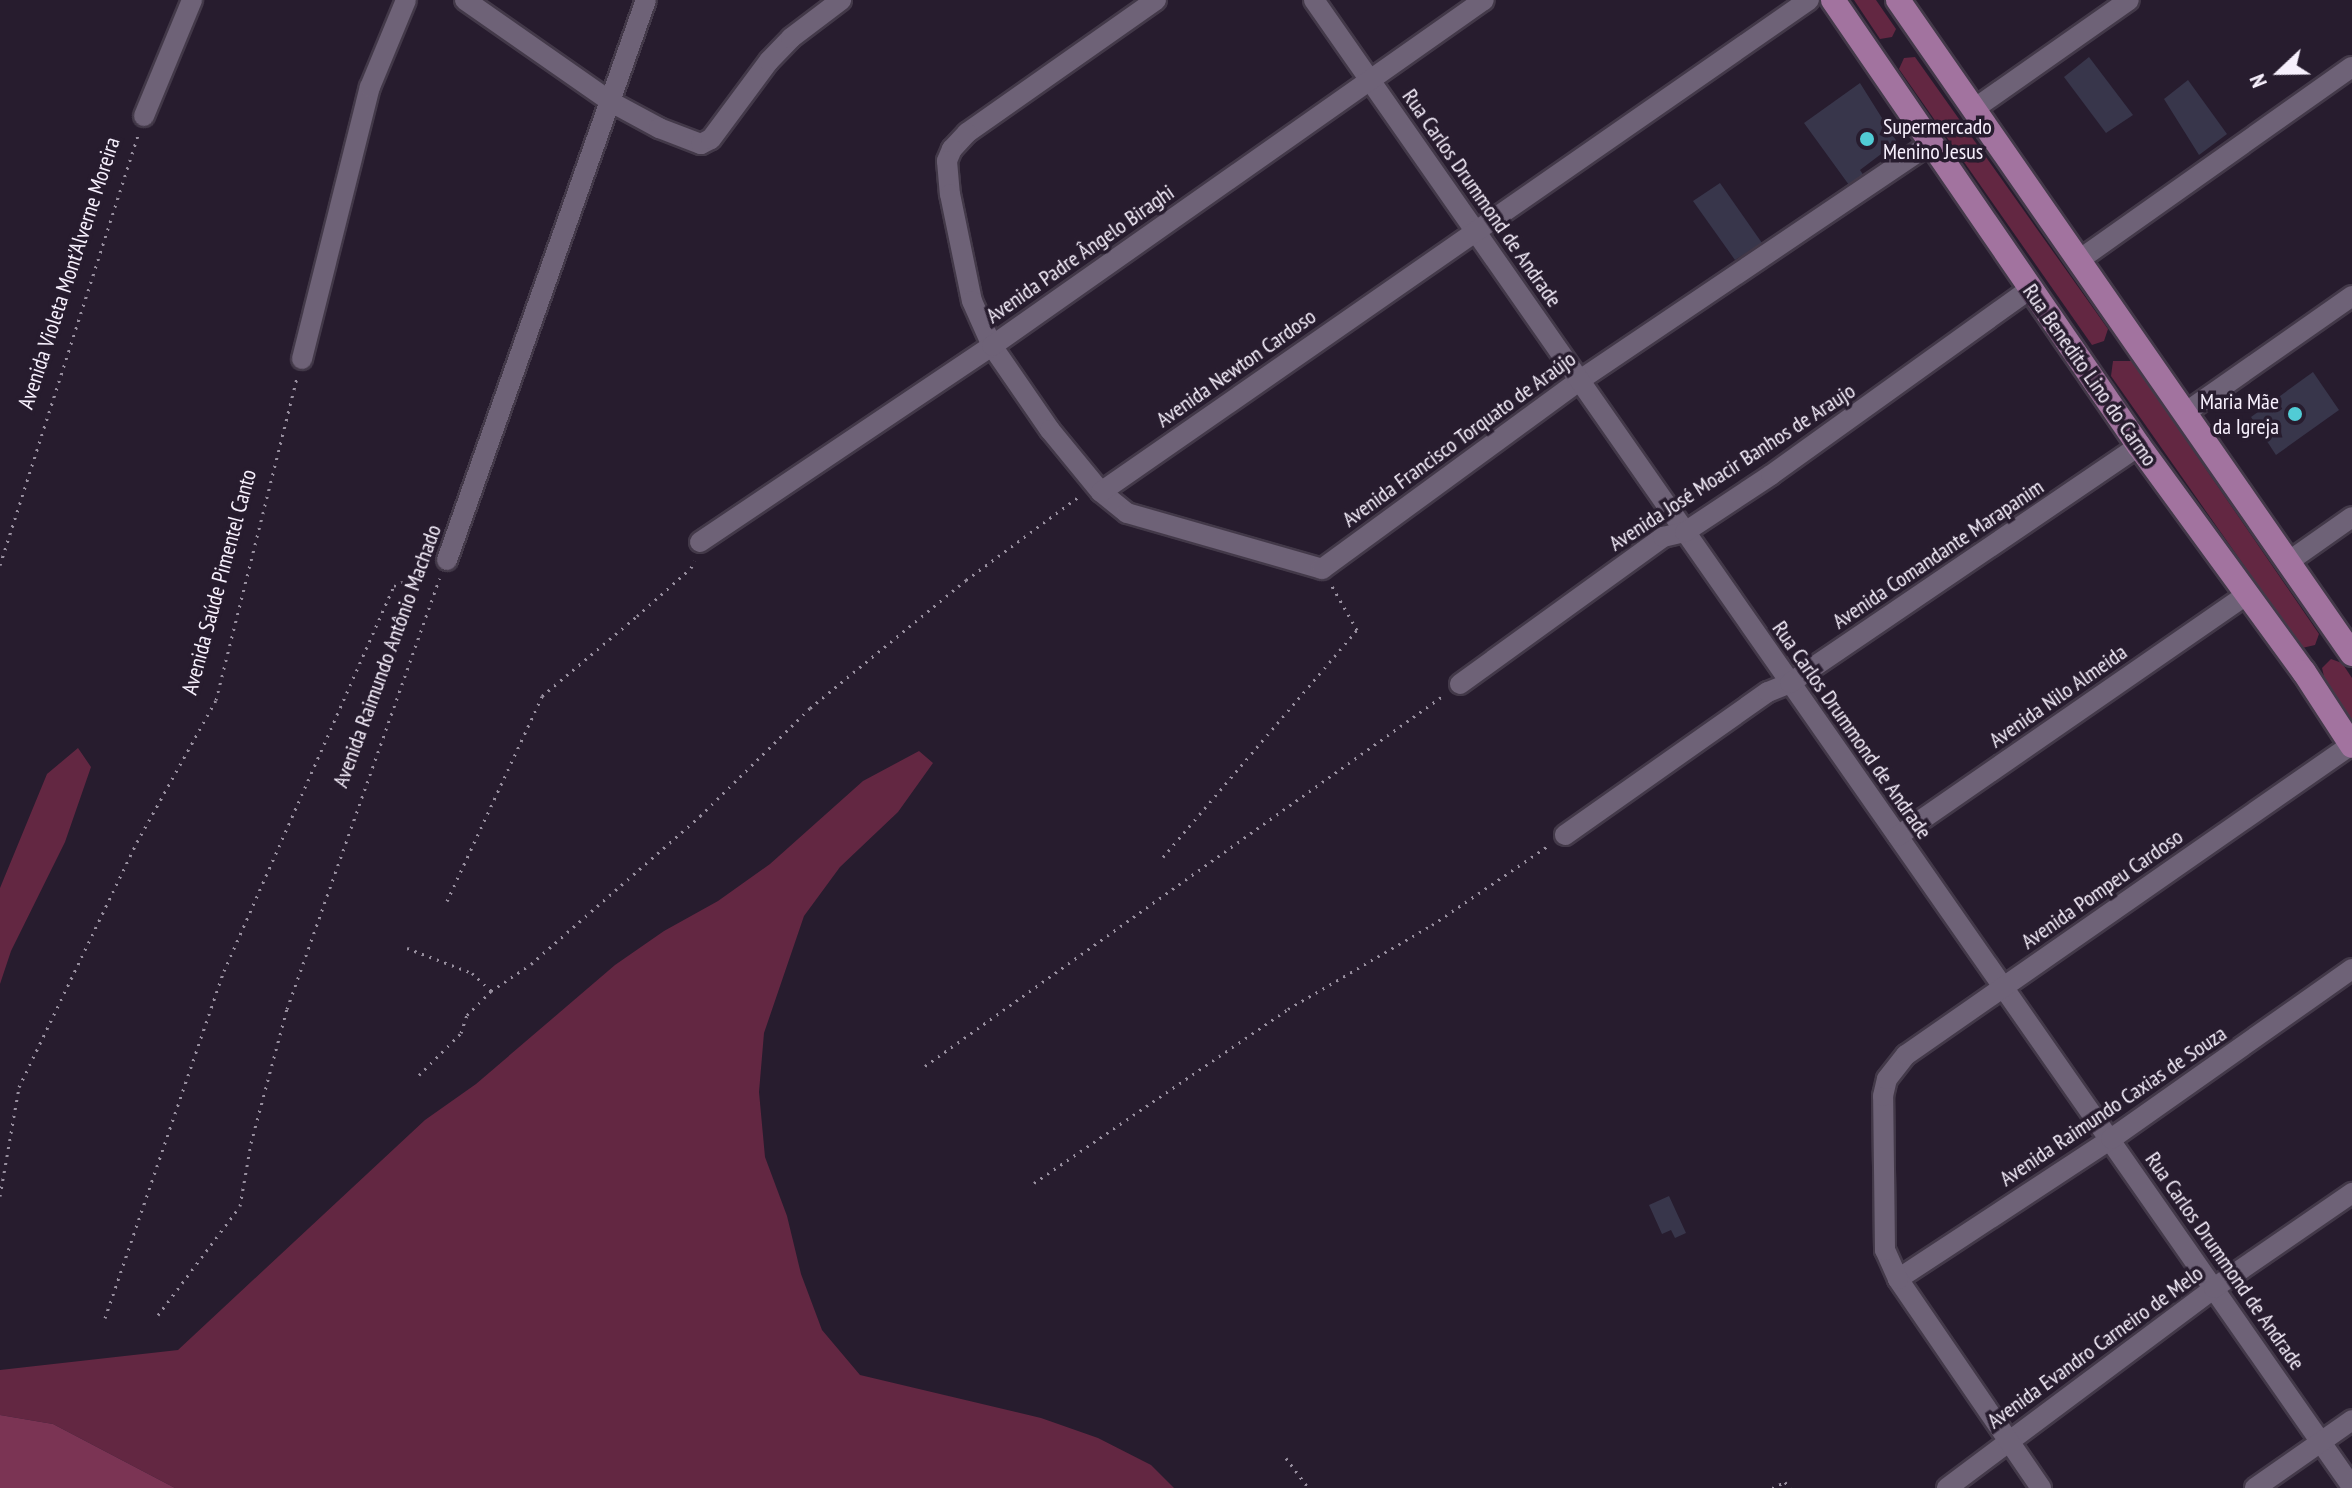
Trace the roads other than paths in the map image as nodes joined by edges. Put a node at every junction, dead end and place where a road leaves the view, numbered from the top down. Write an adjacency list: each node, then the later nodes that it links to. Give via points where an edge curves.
1 (192, 0): 17 (street, Avenida Violeta Mont'Alverne Moreira)
2 (406, 0): 24 (street, via 370,87)
3 (465, 0): 15 (street)
4 (646, 0): 15 (street, Avenida Raimundo Antônio Machado)
5 (841, 0): 15 (street, via 769,61 706,143 659,128)
6 (1156, 0): 23 (street, via 967,133 952,149 947,161 950,194 972,301)
7 (1314, 0): 14 (street, Rua Carlos Drummond de Andrade)
8 (1484, 0): 14 (street, Avenida Padre Ângelo Biraghi)
9 (1809, 0): 19 (street, Avenida Newton Cardoso)
10 (1833, 0): 18 (main road, Rua Benedito Lino do Carmo)
11 (1898, 0): 16 (main road)
12 (2129, 0): 16 (street)
13 (2352, 67): 20 (street)
14 (1368, 79): 19 (street, Rua Carlos Drummond de Andrade); 23 (street, Avenida Padre Ângelo Biraghi)
15 (611, 102): 32 (street, Avenida Raimundo Antônio Machado)
16 (1974, 109): 20 (main road)
17 (144, 116)
18 (1932, 143): 21 (main road, Rua Benedito Lino do Carmo); 25 (street, Avenida Francisco Torquato de Araújo)
19 (1476, 230): 25 (street, Rua Carlos Drummond de Andrade); 28 (street, Avenida Newton Cardoso)
20 (2079, 260): 26 (main road)
21 (2031, 288): 27 (main road, Rua Benedito Lino do Carmo); 30 (street, Avenida José Moacir Banhos de Araujo)
22 (2352, 296): 26 (street)
23 (992, 346): 28 (street); 31 (street, Avenida Padre Ângelo Biraghi)
24 (302, 359)
25 (1580, 380): 28 (street, Avenida Francisco Torquato de Araújo, via 1322,569 1144,520); 30 (street, Rua Carlos Drummond de Andrade)
26 (2185, 413): 33 (main road)
27 (2139, 446): 34 (main road, Rua Benedito Lino do Carmo); 36 (street, Avenida Comandante Marapanim)
28 (1101, 492)
29 (2352, 517): 33 (street)
30 (1685, 532): 36 (street, Rua Carlos Drummond de Andrade); 37 (street, Avenida José Moacir Banhos de Araujo, via 1663,537)
31 (700, 542)
32 (447, 560)
33 (2288, 562): 35 (main road)
34 (2246, 595): 38 (main road, Rua Benedito Lino do Carmo); 40 (street, Avenida Nilo Almeida)
35 (2352, 654)
36 (1790, 683): 39 (street, Avenida Comandante Marapanim, via 1758,699); 40 (street, Rua Carlos Drummond de Andrade)
37 (1460, 684)
38 (2352, 746): 42 (street, Avenida Pompeu Cardoso)
39 (1565, 835)
40 (1898, 836): 42 (street, Rua Carlos Drummond de Andrade)
41 (2352, 969): 43 (street, Avenida Raimundo Caxias de Souza)
42 (2004, 986): 43 (street, Rua Carlos Drummond de Andrade); 45 (street, Avenida Pompeu Cardoso, via 1906,1055 1887,1079 1883,1233)
43 (2111, 1139): 45 (street, Avenida Raimundo Caxias de Souza); 46 (street, Rua Carlos Drummond de Andrade)
44 (2352, 1193): 46 (street, Avenida Evandro Carneiro de Melo)
45 (1898, 1279): 48 (street)
46 (2214, 1288): 48 (street, Avenida Evandro Carneiro de Melo); 49 (street, Rua Carlos Drummond de Andrade)
47 (2352, 1420): 49 (street)
48 (2007, 1441): 51 (street, Avenida Evandro Carneiro de Melo); 52 (street)
49 (2321, 1442): 50 (street, Rua Carlos Drummond de Andrade); 53 (street)
50 (2352, 1487)
51 (1947, 1488)
52 (2041, 1488)
53 (2255, 1488)

